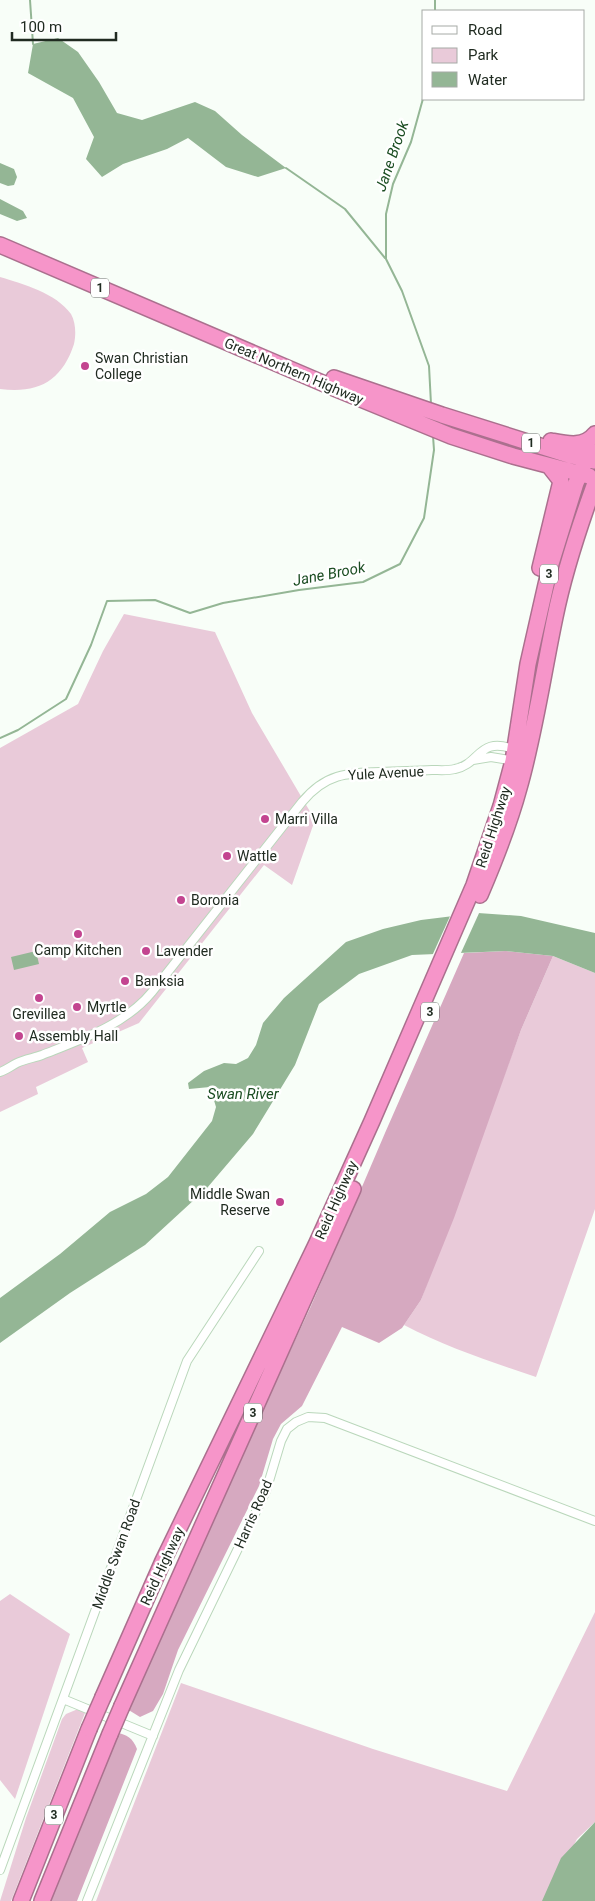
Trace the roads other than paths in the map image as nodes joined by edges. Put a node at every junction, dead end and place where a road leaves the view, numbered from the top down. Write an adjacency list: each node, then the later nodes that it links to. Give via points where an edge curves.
1 (0, 235): 3 (highway, Great Northern Highway / 1, via 338,380)
2 (0, 245): 7 (highway, Great Northern Highway / 1, via 432,428)
3 (491, 430): 4 (highway, via 571,444 586,442); 6 (highway, Great Northern Highway / 1)
4 (595, 434)
5 (595, 438): 6 (highway, 3)
6 (590, 460): 8 (highway, 3)
7 (550, 467): 8 (highway, Great Northern Highway / 1); 12 (highway, via 560,481 529,619)
8 (580, 474): 9 (highway, Great Northern Highway / 1); 12 (highway, Reid Highway / 3, via 550,567)
9 (595, 478)
10 (595, 483): 11 (highway, Reid Highway / 3)
11 (592, 499): 13 (highway, Reid Highway / 3, via 579,528)
12 (528, 664): 13 (highway, Reid Highway / 3)
13 (520, 756): 14 (street, Yule Avenue); 14 (street, Yule Avenue, via 508,746 490,747); 16 (highway, Reid Highway / 3, via 472,903)
14 (473, 760): 15 (street, Yule Avenue, via 452,770 349,773 320,784 302,802 152,992 133,1011 81,1038)
15 (0, 1072)
16 (377, 1121): 22 (highway, Reid Highway / 3, bridge, via 163,1561 102,1697); 23 (highway, Reid Highway / 3, bridge, via 122,1706)
17 (259, 1251): 19 (street, Middle Swan Road, via 187,1361)
18 (595, 1521): 20 (street, Harris Road, via 325,1418 308,1417 296,1422 281,1440 266,1491 179,1670)
19 (63, 1699): 20 (street); 21 (street, Middle Swan Road)
20 (153, 1736): 24 (street, Harris Road)
21 (0, 1870)
22 (21, 1901)
23 (42, 1901)
24 (87, 1901)

